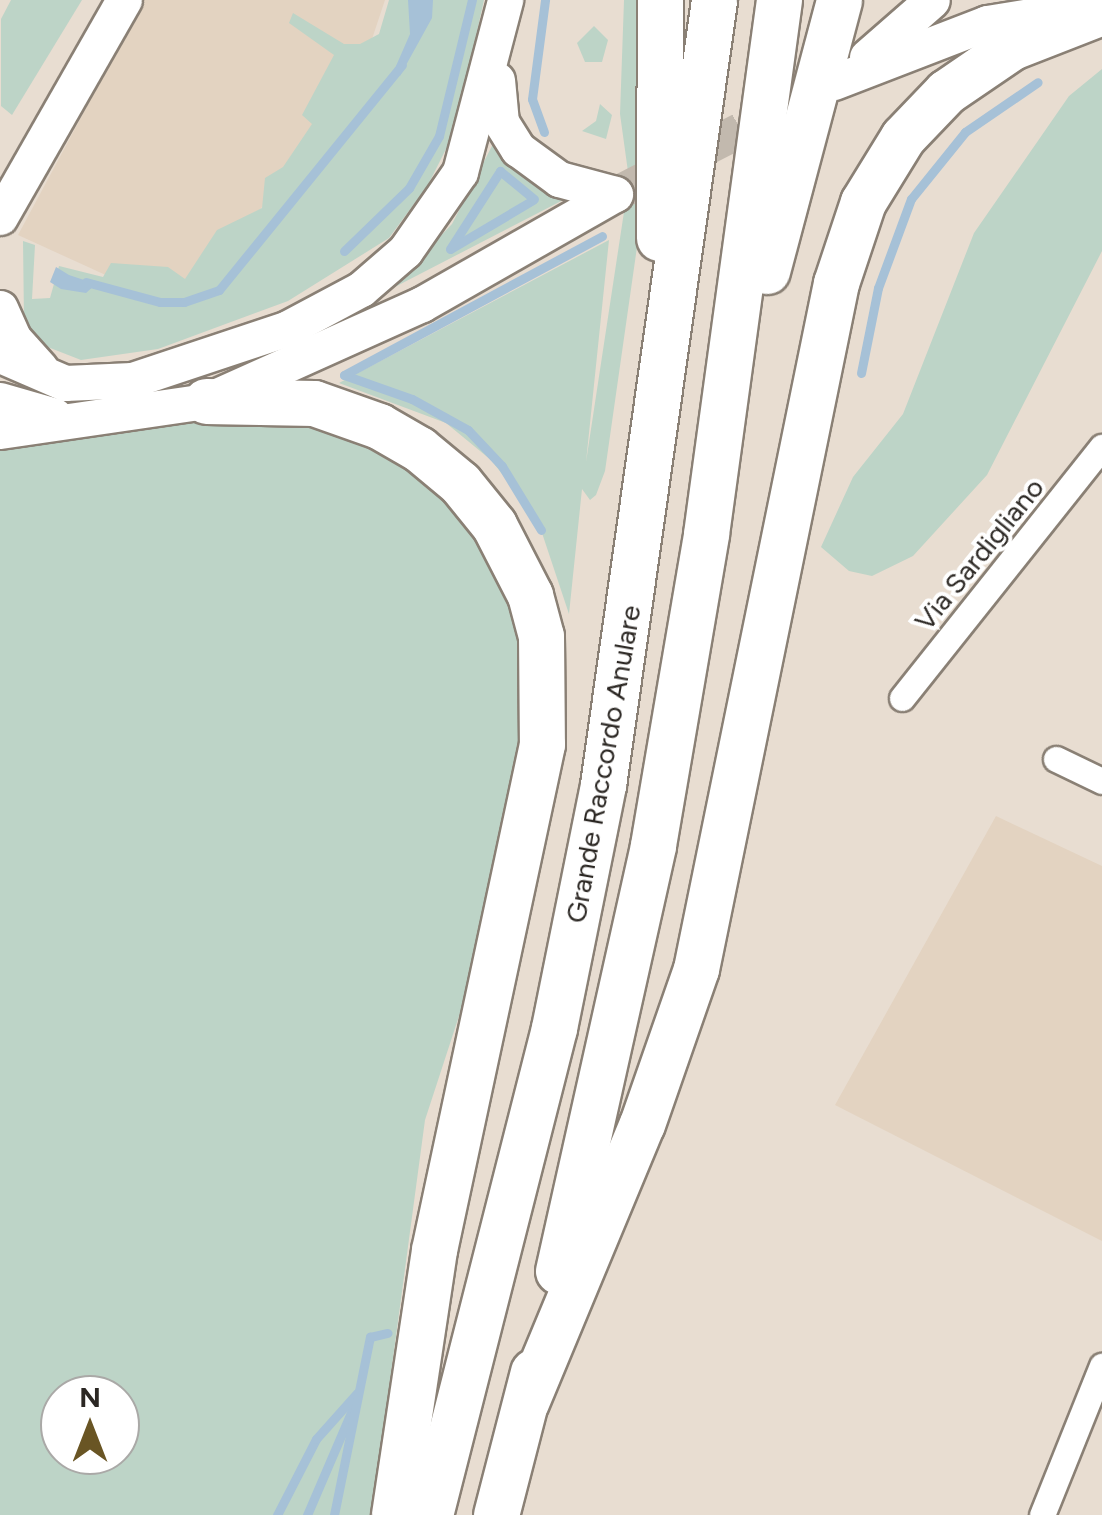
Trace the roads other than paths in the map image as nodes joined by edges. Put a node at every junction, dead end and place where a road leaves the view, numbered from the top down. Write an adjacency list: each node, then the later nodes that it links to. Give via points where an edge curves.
1 (124, 0): 10 (main road)
2 (506, 0): 9 (main road)
3 (660, 0): 13 (highway, via 656,140)
4 (714, 0): 13 (highway, Grande Raccordo Anulare)
5 (779, 0): 20 (highway)
6 (839, 0): 20 (highway)
7 (932, 0): 8 (main road, via 834,82 987,23)
8 (1102, 9): 25 (highway, via 1012,47 946,92 903,137 863,202 836,283 696,969 642,1124)
9 (497, 43): 14 (main road, via 470,148 446,198 405,251 361,290 288,328 186,367 95,384); 16 (main road, via 496,106 518,149 559,179 615,194 422,304)
10 (0, 217)
11 (0, 308): 14 (main road, via 24,352)
12 (0, 355): 14 (main road)
13 (664, 370): 27 (highway, Grande Raccordo Anulare, via 588,869 528,1138)
14 (57, 381)
15 (0, 400): 17 (main road)
16 (206, 401): 17 (main road, via 124,417); 26 (highway, via 314,403 420,449 494,525 530,594 541,636 542,744 434,1250)
17 (60, 417): 18 (main road)
18 (0, 431)
19 (1102, 448): 21 (street, Via Sardigliano)
20 (716, 467): 25 (highway, via 653,845)
21 (902, 698)
22 (1056, 760): 23 (street)
23 (1102, 781)
24 (1102, 1366): 29 (street)
25 (526, 1402): 28 (highway)
26 (394, 1515)
27 (430, 1515)
28 (496, 1515)
29 (1042, 1515)

